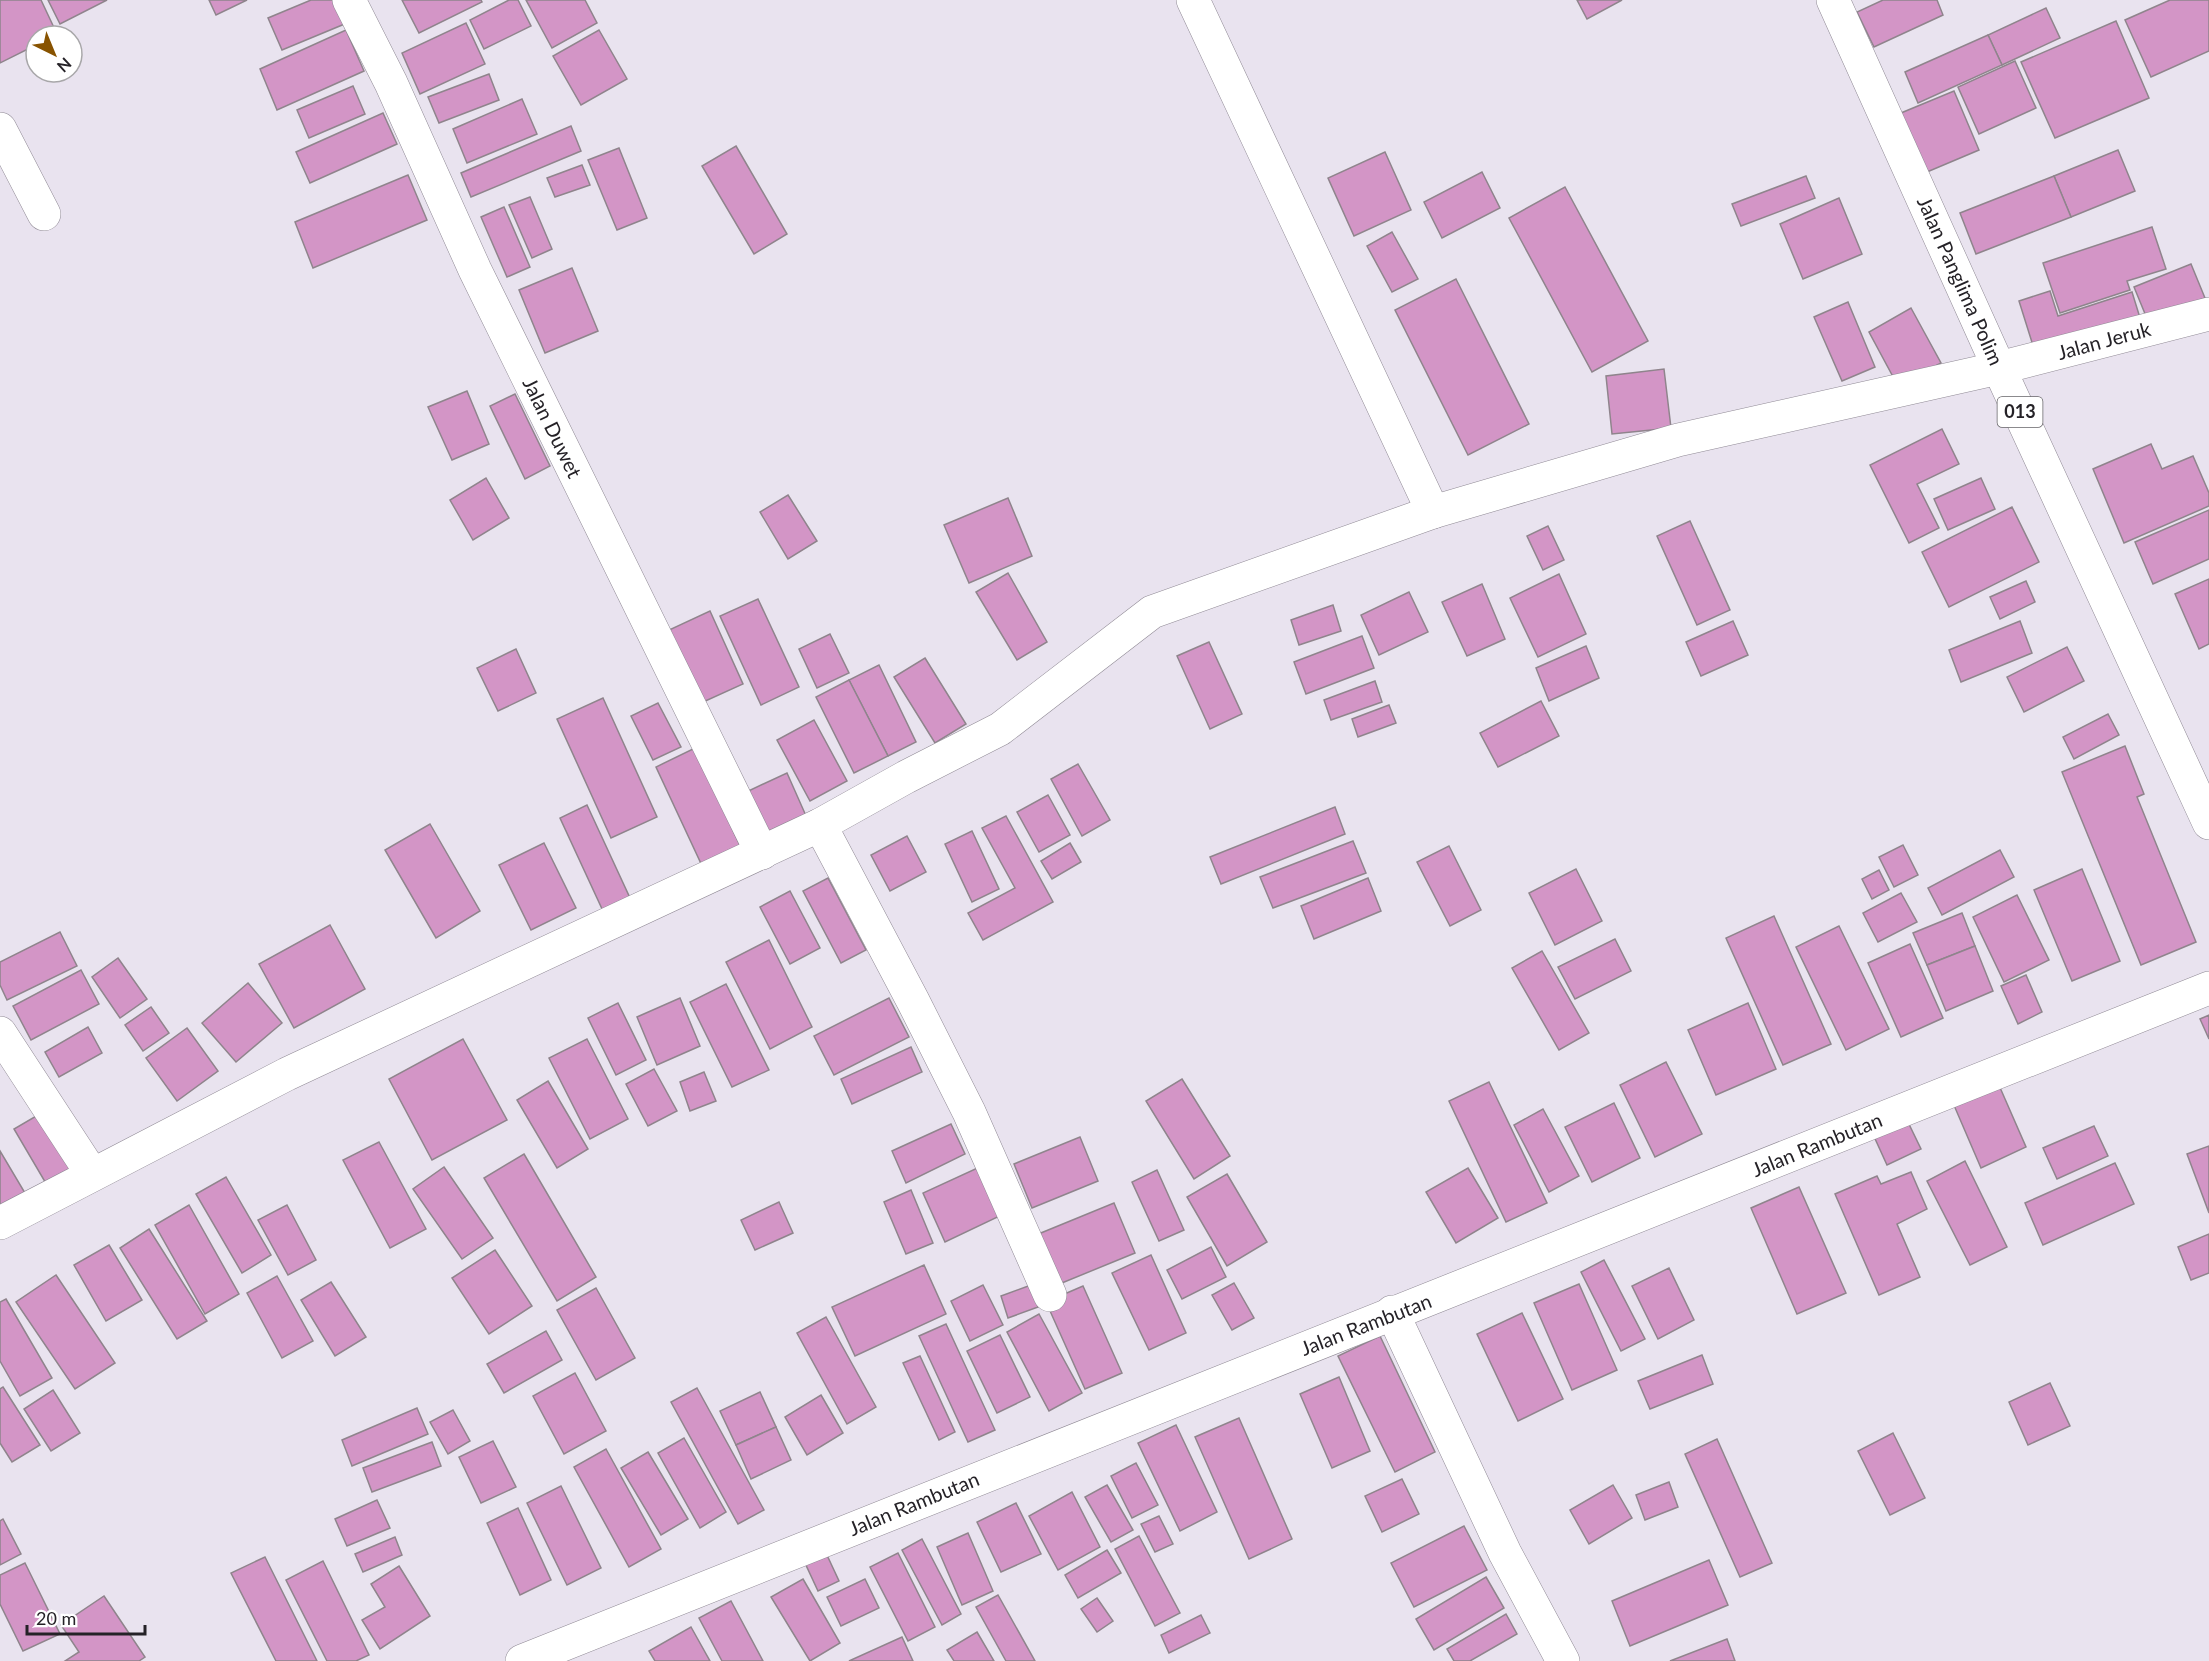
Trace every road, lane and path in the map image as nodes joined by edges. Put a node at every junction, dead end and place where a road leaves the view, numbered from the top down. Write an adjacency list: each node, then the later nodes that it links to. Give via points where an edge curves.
1 (349, 0): 11 (street, Jalan Duwet, via 475,270)
2 (1193, 0): 8 (street)
3 (1833, 0): 7 (street, Jalan Panglima Polim / 013)
4 (0, 129): 5 (street)
5 (44, 214)
6 (2209, 314): 7 (street, Jalan Jeruk)
7 (1999, 368): 8 (street, Jalan Jeruk, via 1678,440); 9 (street, Jalan Panglima Polim / 013)
8 (1433, 512): 10 (street, Jalan Jeruk, via 1152,612 1000,729)
9 (2209, 823)
10 (820, 825): 11 (street, Jalan Jeruk); 16 (street, via 969,1112)
11 (762, 853): 14 (street, Jalan Jeruk, via 287,1074)
12 (2209, 988): 17 (street, Jalan Rambutan)
13 (0, 1033): 14 (street)
14 (92, 1174): 15 (street, Jalan Jeruk)
15 (0, 1223)
16 (1050, 1295)
17 (1406, 1308): 18 (street, Jalan Rambutan); 20 (street, via 1505,1553)
18 (583, 1650): 19 (street, Jalan Rambutan)
19 (522, 1661)
20 (1563, 1661)

